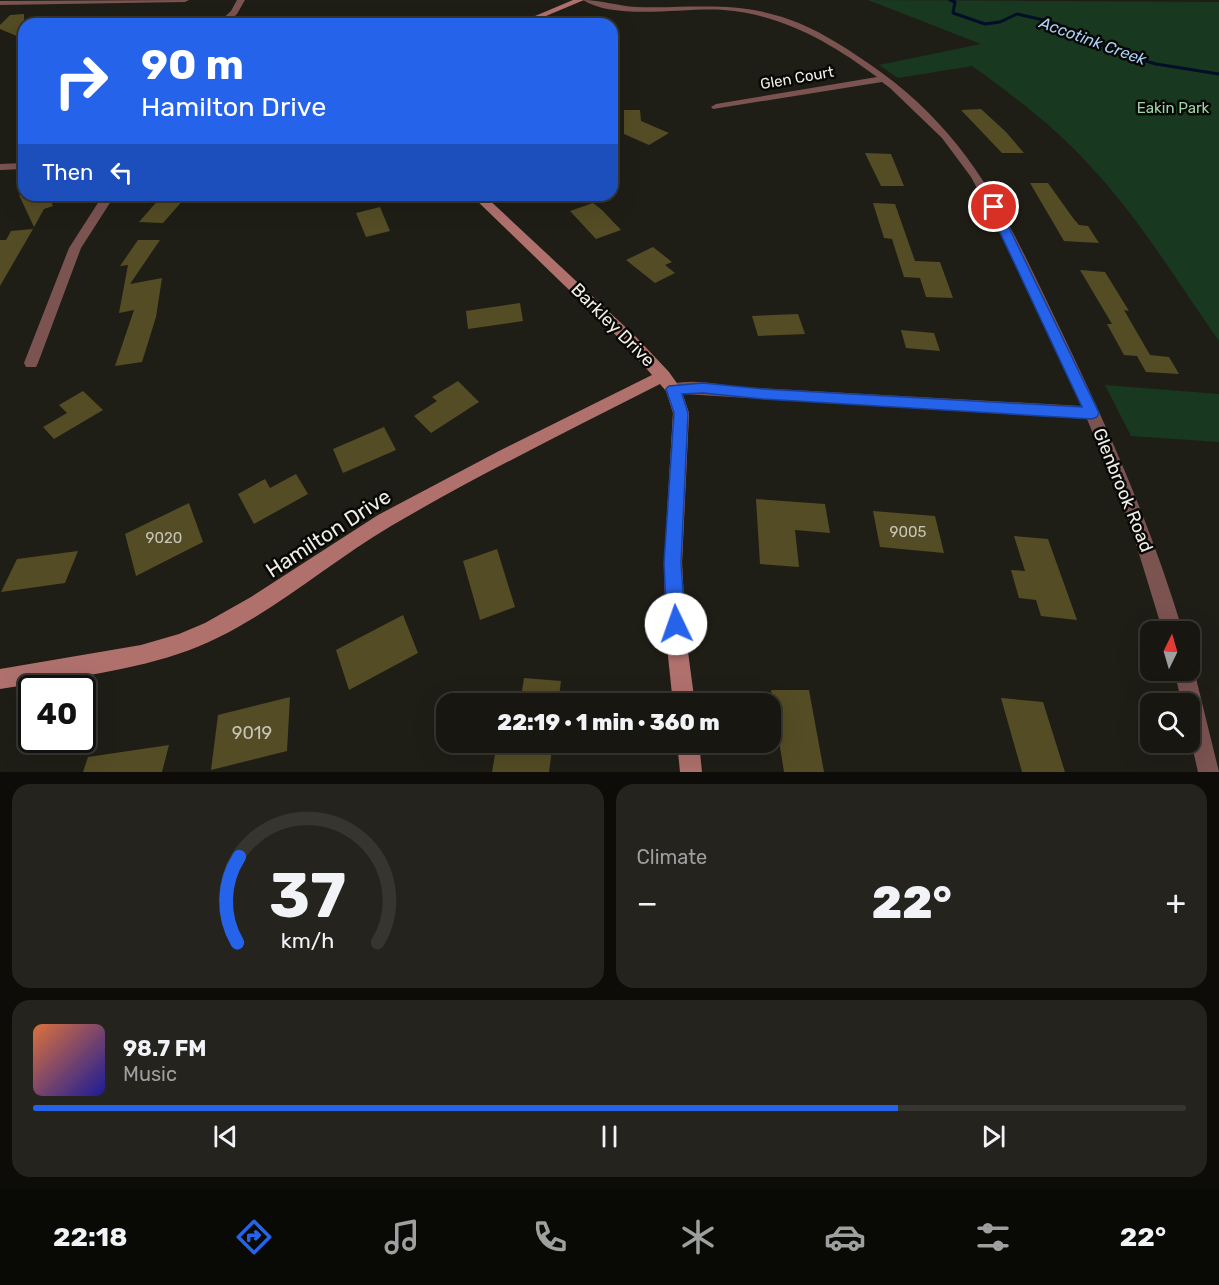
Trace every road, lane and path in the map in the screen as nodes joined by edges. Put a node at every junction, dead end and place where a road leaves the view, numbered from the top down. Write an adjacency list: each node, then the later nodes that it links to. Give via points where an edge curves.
1 (185, 0): 5 (street)
2 (241, 0): 6 (street)
3 (580, 0): 7 (street)
4 (587, 0): 8 (street, Glenbrook Road, via 638,11 715,7 766,14 839,48)
5 (0, 3)
6 (228, 18)
7 (535, 18)
8 (882, 79): 9 (street, Glen Court); 16 (street, Glenbrook Road, via 927,116 970,167 1010,238)
9 (716, 106)
10 (18, 166): 11 (street)
11 (0, 167)
12 (105, 201): 14 (street, via 75,248)
13 (483, 201): 15 (street, Barkley Drive, via 632,341)
14 (31, 363)
15 (669, 382): 16 (street, Hamilton Drive, via 774,395); 18 (street, Hamilton Drive, via 505,456 384,521 212,630 141,655); 20 (street, Barkley Drive, via 681,413 673,563)
16 (1092, 413): 17 (street, Glenbrook Road, via 1143,536)
17 (1170, 621)
18 (0, 679)
19 (1187, 681): 23 (street)
20 (683, 693)
21 (689, 753): 22 (street)
22 (691, 772)
23 (1209, 772)

